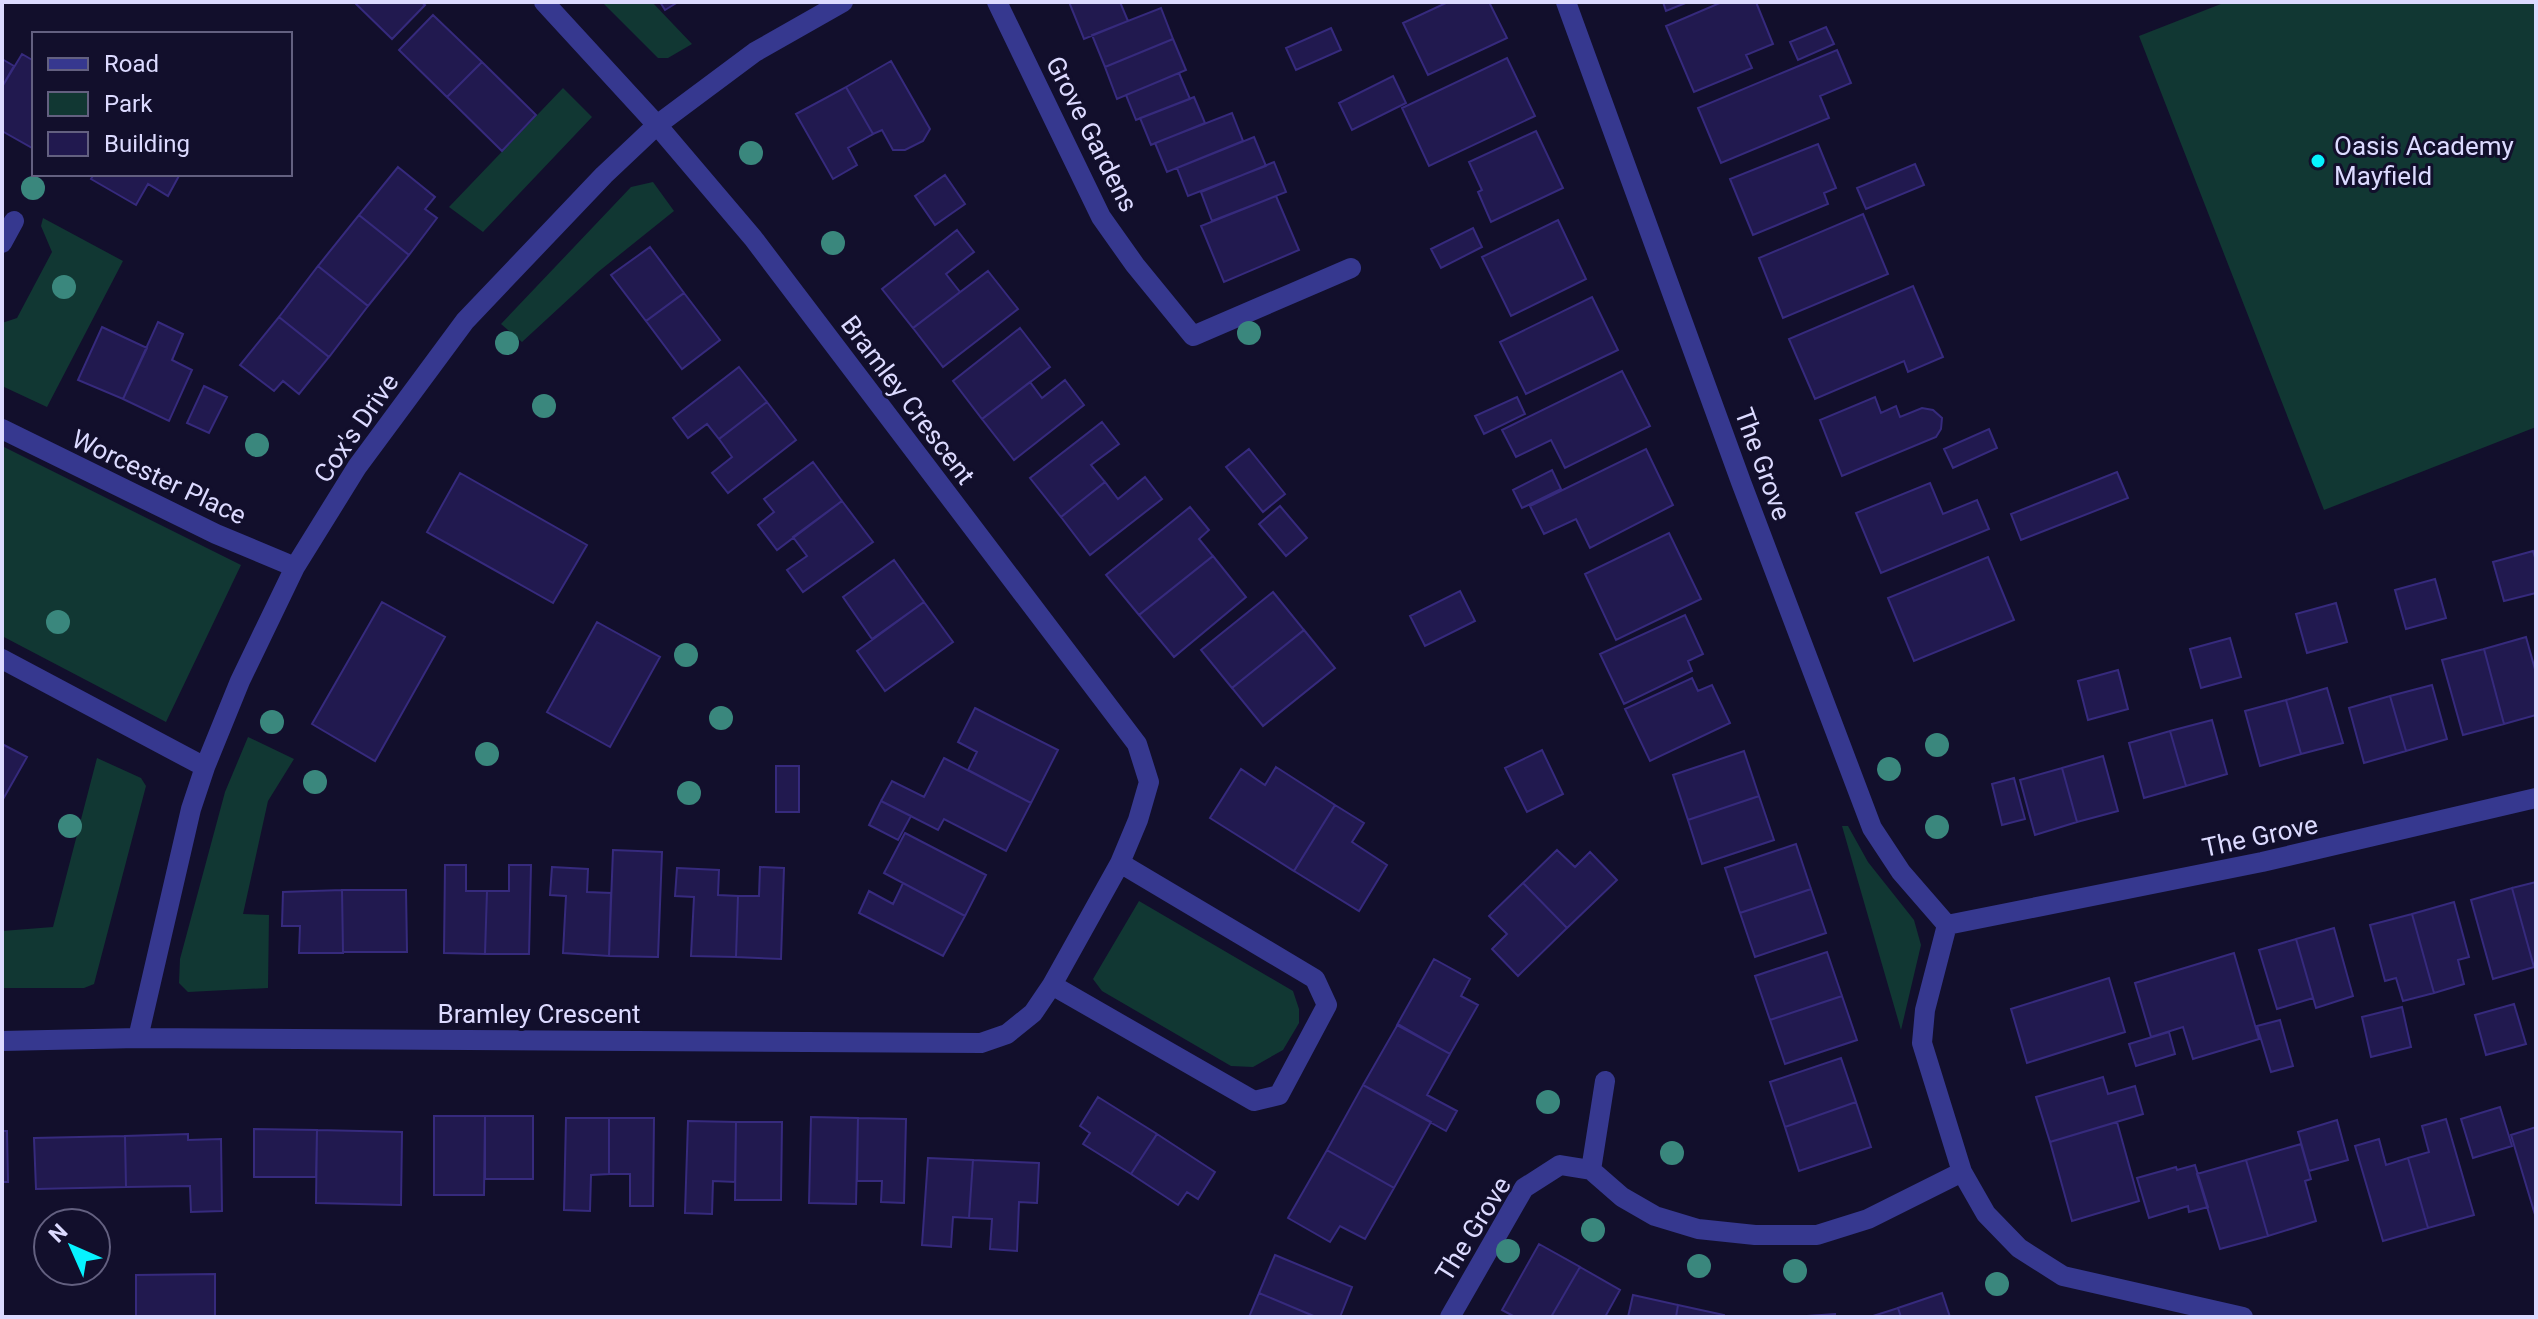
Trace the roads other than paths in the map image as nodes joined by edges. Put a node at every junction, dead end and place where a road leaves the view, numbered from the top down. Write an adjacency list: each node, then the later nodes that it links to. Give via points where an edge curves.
1 (544, 2): 5 (street, Bramley Crescent)
2 (843, 2): 5 (street, Cox's Drive, via 755,52)
3 (997, 2): 8 (street, Grove Gardens, via 1101,217 1193,336)
4 (1566, 2): 15 (street, The Grove, via 1872,828)
5 (657, 125): 10 (street, Cox's Drive, via 465,321 357,467); 14 (street, Bramley Crescent, via 753,238 1137,744 1149,782)
6 (14, 221): 7 (street)
7 (2, 243)
8 (1351, 268)
9 (2, 429): 10 (street, Worcester Place)
10 (295, 567): 12 (street, Cox's Drive)
11 (2, 659): 12 (street)
12 (205, 767): 17 (street, Cox's Drive)
13 (2536, 798): 15 (street, The Grove, via 2249,865)
14 (1120, 863): 16 (street, Bramley Crescent); 16 (street, via 1315,979 1327,1005 1279,1095 1254,1101)
15 (1947, 925): 21 (street, via 1922,1043)
16 (1052, 985): 17 (street, Bramley Crescent, via 1033,1013 1007,1034 981,1043)
17 (138, 1038): 18 (street, Bramley Crescent)
18 (2, 1041)
19 (1605, 1081): 20 (street)
20 (1591, 1170): 21 (street, via 1655,1216 1698,1229 1755,1235 1817,1235 1868,1219); 22 (street, The Grove, via 1560,1165 1524,1188)
21 (1962, 1172): 23 (street, via 1986,1214 2019,1248 2063,1276)
22 (1450, 1317)
23 (2243, 1317)

